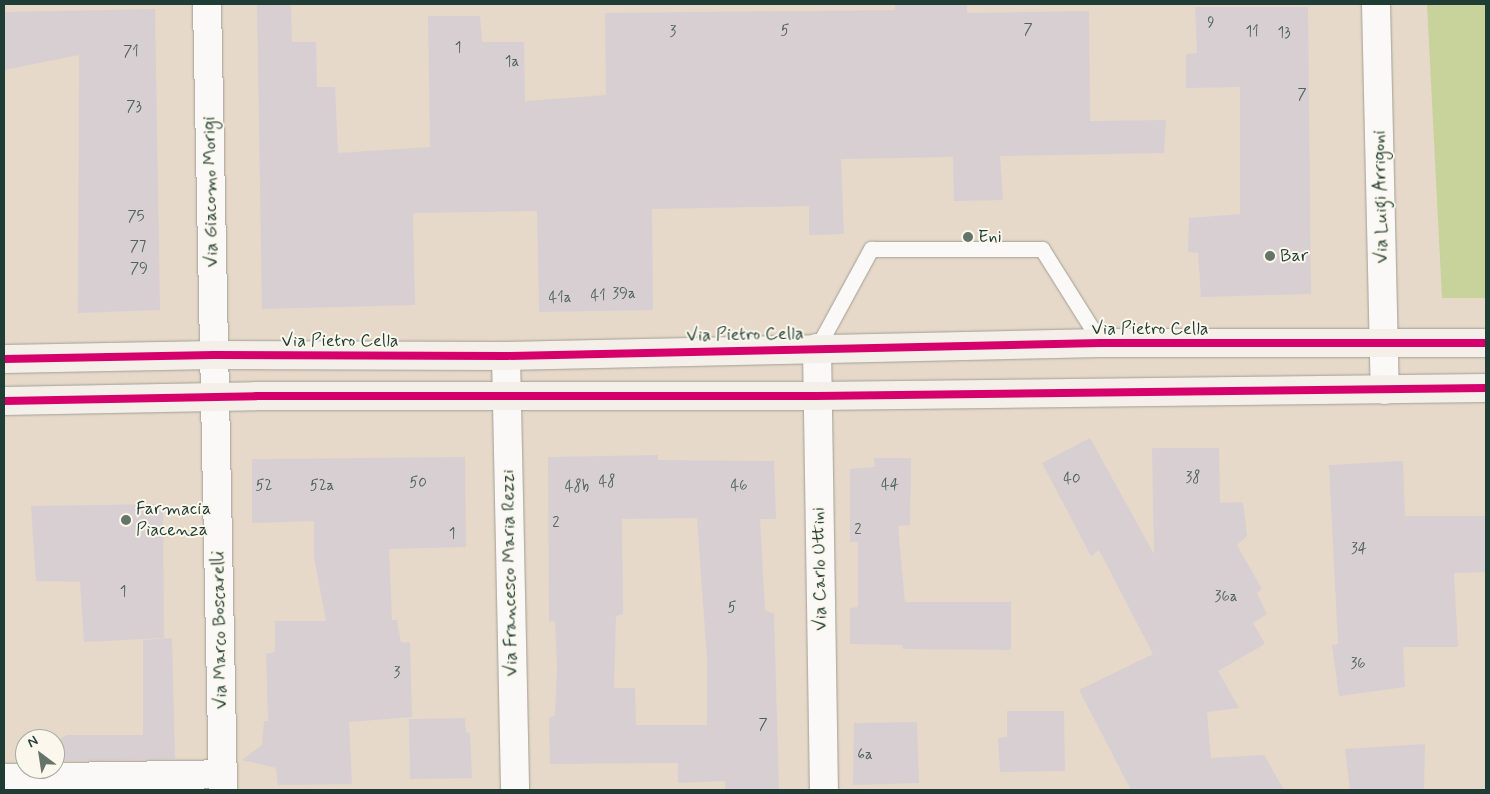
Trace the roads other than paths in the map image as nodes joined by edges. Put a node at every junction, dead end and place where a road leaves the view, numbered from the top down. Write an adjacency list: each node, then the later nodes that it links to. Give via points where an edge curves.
1 (207, 4): 9 (street, Via Giacomo Morigi)
2 (1376, 4): 5 (street, Via Luigi Arrigoni)
3 (1101, 343): 5 (main road, Via Pietro Cella); 6 (main road, Via Pietro Cella); 6 (lane, via 1042,249 871,249)
4 (1486, 343): 5 (main road, Via Pietro Cella)
5 (1384, 344): 11 (street, Via Luigi Arrigoni)
6 (817, 348): 7 (main road, Via Pietro Cella); 12 (street, Via Carlo Uttini)
7 (506, 356): 9 (main road, Via Pietro Cella); 13 (street, Via Francesco Maria Rezzi)
8 (4, 359): 9 (main road, Via Pietro Cella)
9 (214, 378): 13 (main road, Via Pietro Cella); 14 (main road, Via Pietro Cella); 16 (street, Via Marco Boscarelli)
10 (1486, 388): 11 (main road, Via Pietro Cella)
11 (1385, 390): 12 (main road, Via Pietro Cella)
12 (816, 396): 13 (main road, Via Pietro Cella); 18 (street, Via Carlo Uttini)
13 (506, 398): 17 (street, Via Francesco Maria Rezzi)
14 (4, 401)
15 (4, 778): 16 (street)
16 (223, 782)
17 (515, 790)
18 (824, 790)

